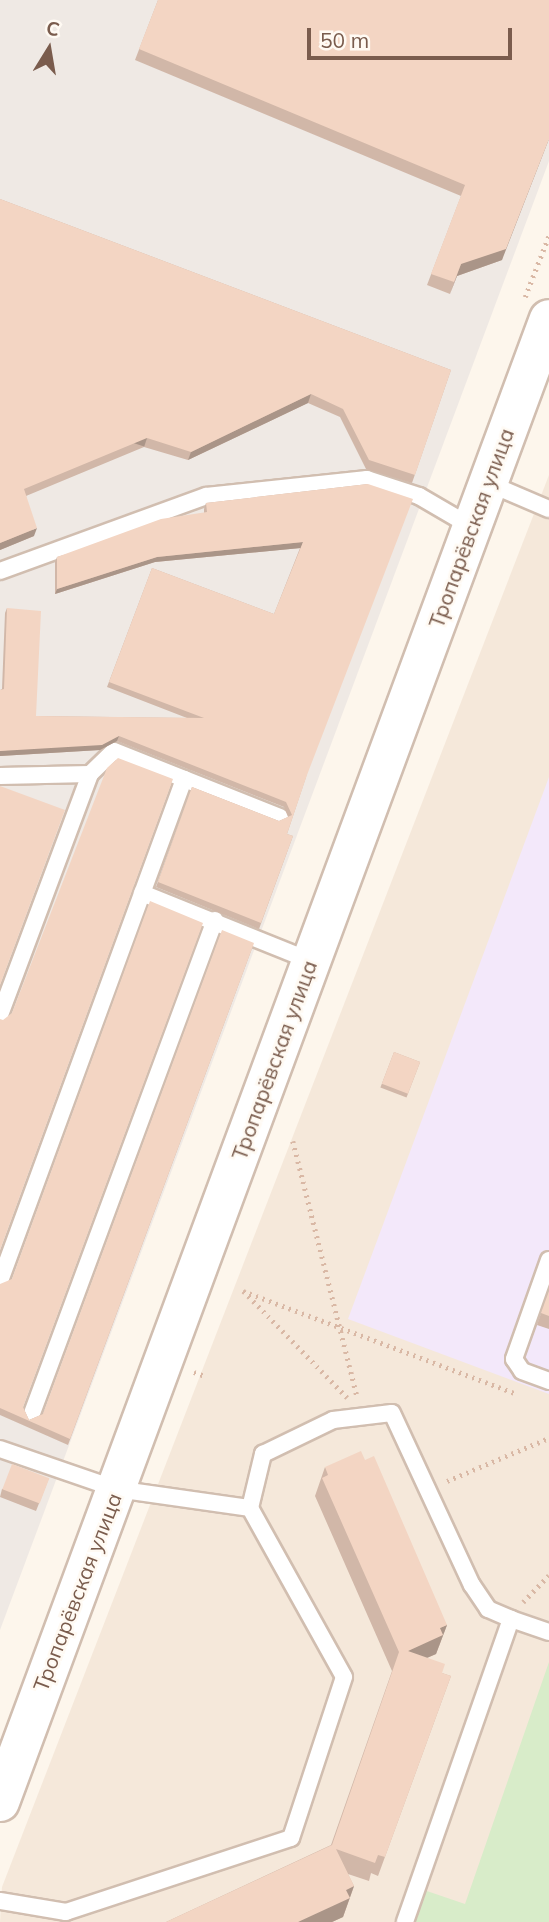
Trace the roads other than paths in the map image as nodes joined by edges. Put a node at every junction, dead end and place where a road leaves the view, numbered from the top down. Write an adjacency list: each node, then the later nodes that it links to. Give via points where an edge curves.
1 (549, 318): 2 (street, Тропарёвская улица)
2 (488, 484): 3 (lane); 4 (street, Тропарёвская улица)
3 (549, 509)
4 (472, 527): 5 (lane, via 419,496 367,479 206,496); 12 (street, Тропарёвская улица)
5 (0, 571)
6 (90, 774): 7 (lane, via 114,751); 8 (lane); 13 (lane)
7 (184, 779): 9 (lane); 10 (lane)
8 (1, 780)
9 (280, 817)
10 (142, 893): 11 (lane); 15 (lane)
11 (215, 920): 12 (lane); 17 (lane)
12 (311, 961): 19 (street, Тропарёвская улица)
13 (0, 1015)
14 (549, 1260): 16 (lane, via 514,1359 522,1371)
15 (0, 1281)
16 (549, 1381)
17 (31, 1416)
18 (0, 1449): 19 (lane)
19 (116, 1489): 20 (lane); 23 (street, Тропарёвская улица)
20 (250, 1508): 21 (lane, via 263,1454 333,1420 393,1413 472,1585 488,1609); 25 (lane, via 344,1677 291,1838)
21 (511, 1619): 22 (lane); 26 (lane)
22 (549, 1632)
23 (0, 1802)
24 (0, 1901): 25 (lane)
25 (67, 1917)
26 (405, 1922)

